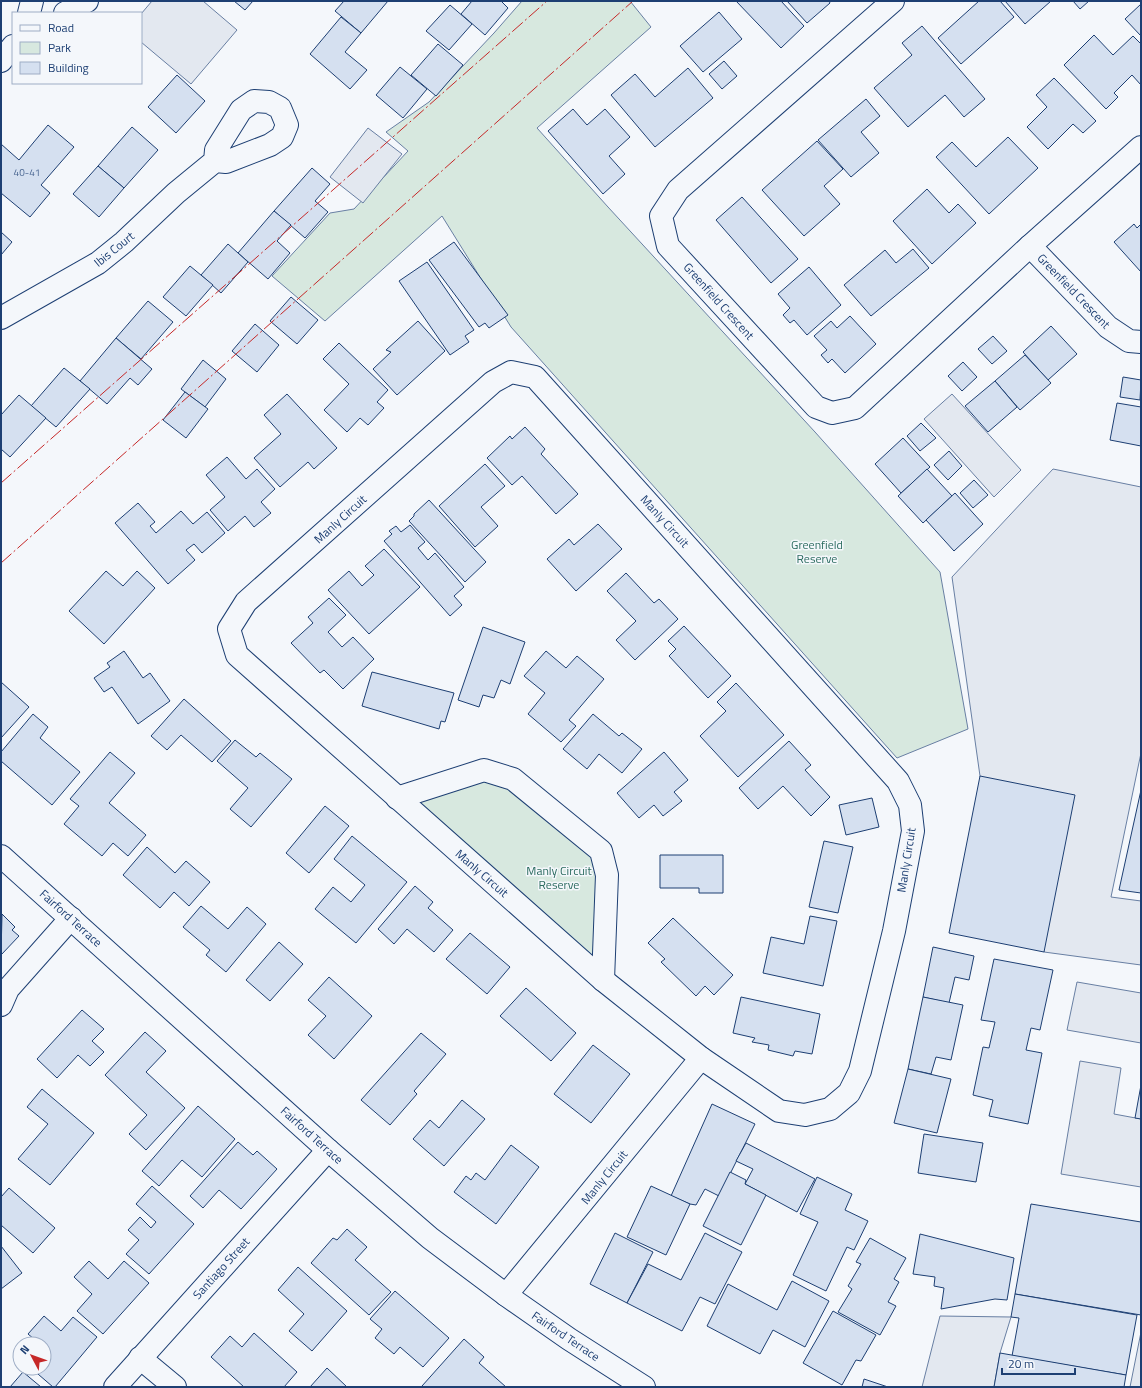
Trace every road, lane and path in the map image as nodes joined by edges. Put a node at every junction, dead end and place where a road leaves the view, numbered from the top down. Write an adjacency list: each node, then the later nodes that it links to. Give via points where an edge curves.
1 (32, 1): 4 (street)
2 (87, 1): 5 (street)
3 (893, 1): 10 (street, Greenfield Crescent, via 678,190 661,216 668,246 816,407 832,413 855,408)
4 (29, 12)
5 (66, 12)
6 (12, 47): 7 (street)
7 (1, 60)
8 (1141, 147): 10 (street, Greenfield Crescent)
9 (214, 161): 11 (street, Ibis Court, via 98,263)
10 (1030, 246): 12 (street, Greenfield Crescent, via 1108,327 1129,341)
11 (1, 318)
12 (1141, 342)
13 (398, 798): 16 (street, Manly Circuit); 16 (street, via 484,770 513,779 601,851 607,875); 18 (street, Manly Circuit, via 237,655 229,629 246,602 493,382 511,372 535,377 898,781 910,805 913,831 894,931 860,1072 849,1093 830,1109 805,1115 779,1111)
14 (1, 856): 15 (street, Fairford Terrace)
15 (70, 918): 17 (street, via 8,989); 19 (street, Fairford Terrace)
16 (603, 980): 18 (street, Manly Circuit)
17 (1, 1005)
18 (701, 1058): 20 (street, Manly Circuit)
19 (328, 1150): 20 (street, Fairford Terrace, via 430,1238); 21 (street, Santiago Street)
20 (506, 1295): 24 (street, Fairford Terrace)
21 (140, 1358): 22 (street, Santiago Street); 23 (street)
22 (115, 1387)
23 (175, 1387)
24 (644, 1387)

